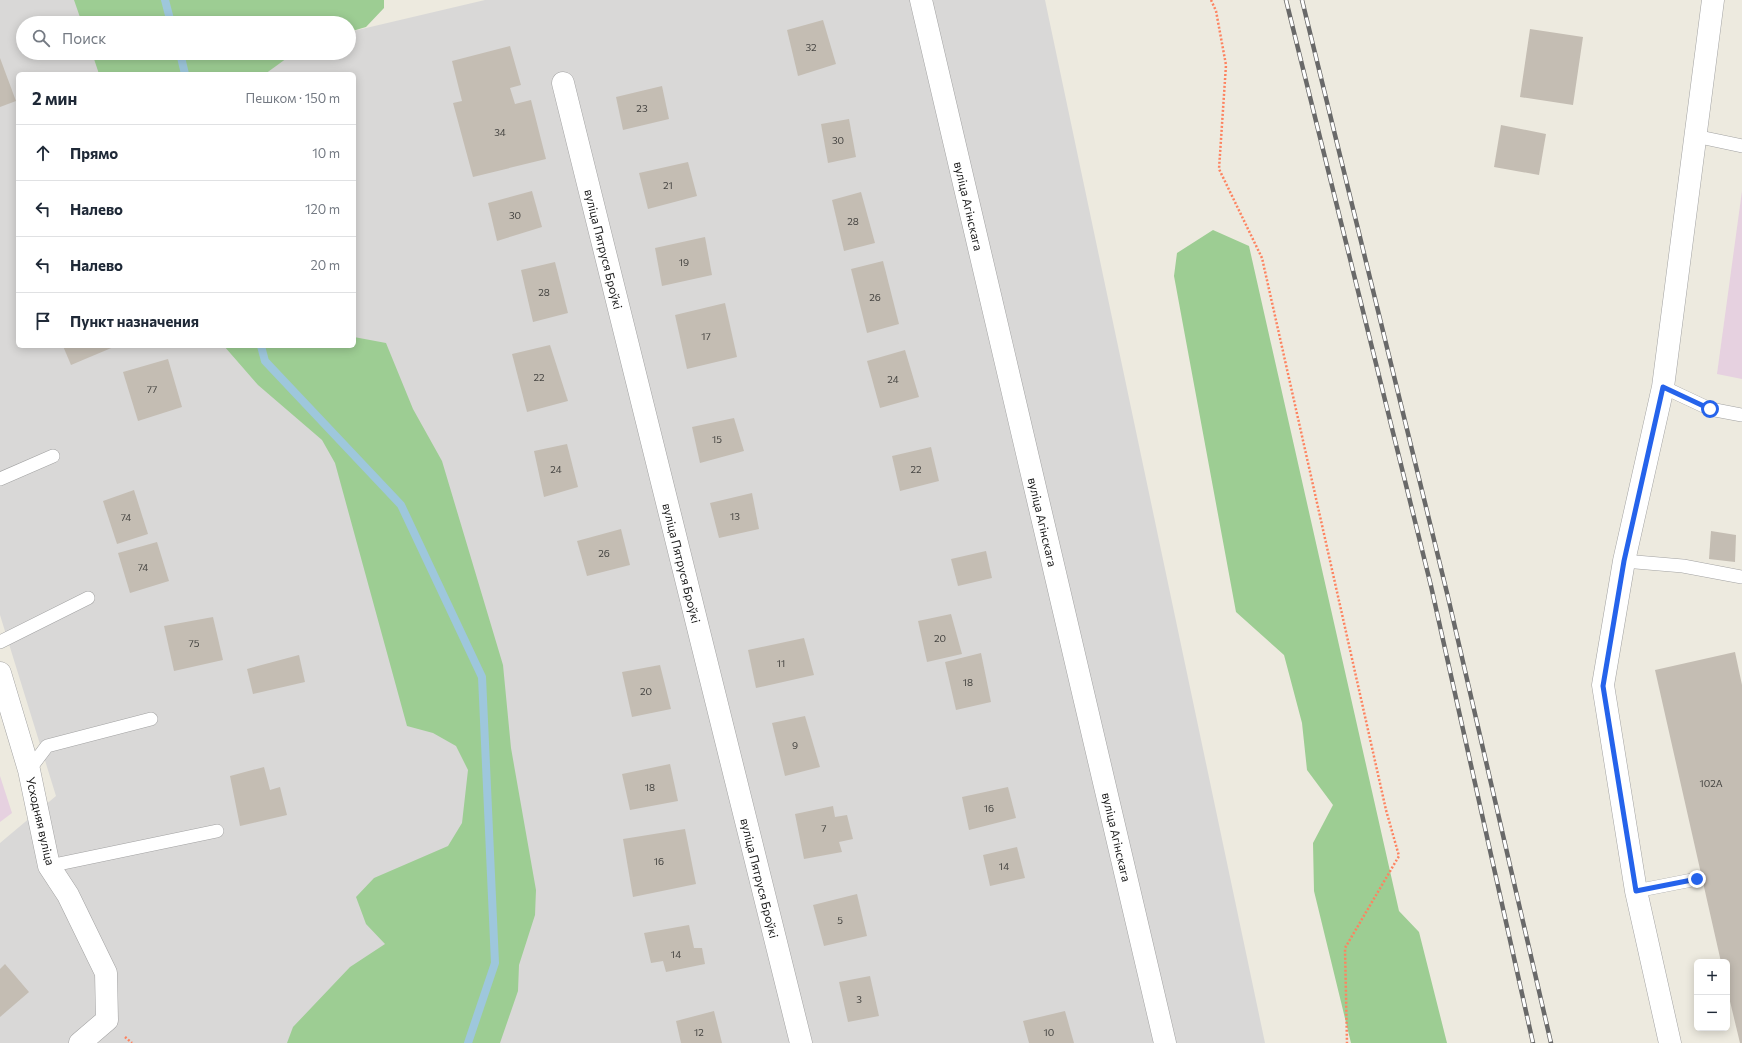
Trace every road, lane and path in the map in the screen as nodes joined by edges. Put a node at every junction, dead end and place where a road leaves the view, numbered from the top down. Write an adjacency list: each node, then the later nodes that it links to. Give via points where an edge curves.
1 (921, 0): 24 (street, вуліца Агінскага)
2 (1211, 0): 25 (path, via 1216,11 1226,65 1219,169 1262,258 1386,810 1399,856 1345,948)
3 (1713, 0): 5 (street)
4 (563, 83): 23 (street, вуліца Пятруся Броўкі)
5 (1695, 136): 6 (lane); 7 (street)
6 (1742, 146)
7 (1663, 387): 8 (lane, via 1710,409); 11 (street)
8 (1742, 415)
9 (53, 456): 10 (lane)
10 (0, 479)
11 (1624, 561): 12 (lane, via 1683,566); 21 (street, via 1603,686)
12 (1742, 577)
13 (88, 598): 14 (lane)
14 (0, 642)
15 (0, 673): 17 (street, Усходняя вуліца)
16 (151, 719): 17 (lane, via 47,746)
17 (29, 770): 19 (street, Усходняя вуліца)
18 (217, 831): 19 (lane)
19 (49, 866): 22 (street, Усходняя вуліца, via 68,895 106,973 107,1020)
20 (1697, 879): 21 (lane)
21 (1636, 891): 26 (street)
22 (80, 1043)
23 (801, 1043)
24 (1165, 1043)
25 (1346, 1043)
26 (1670, 1043)

